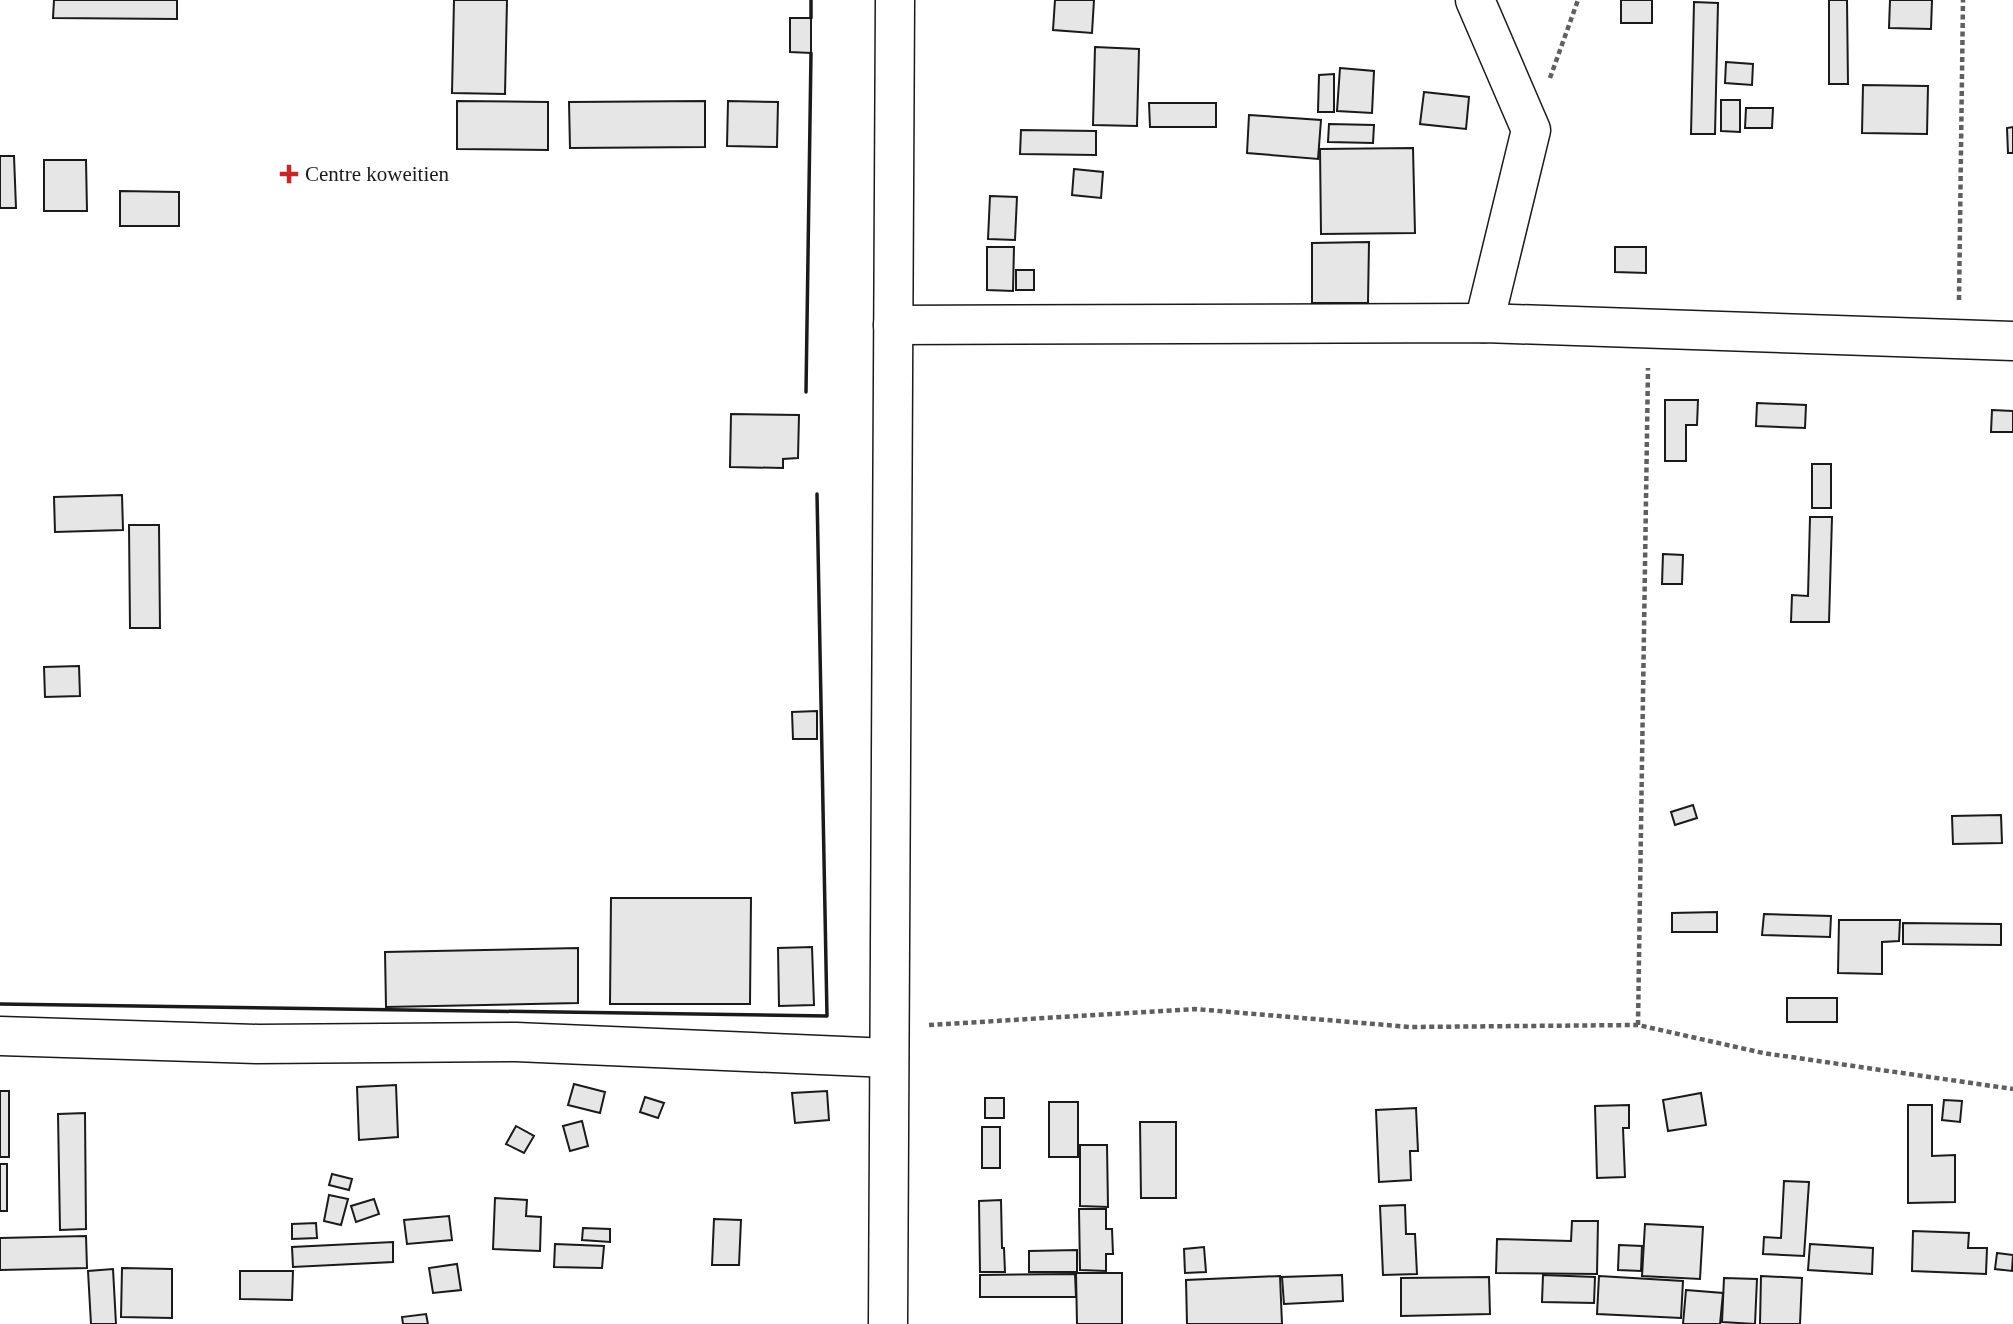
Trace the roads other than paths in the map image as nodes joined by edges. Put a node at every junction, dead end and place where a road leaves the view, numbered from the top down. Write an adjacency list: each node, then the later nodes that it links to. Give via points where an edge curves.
1 (895, 0): 4 (street)
2 (1475, 0): 3 (street, via 1531,130)
3 (1484, 323): 4 (street); 5 (street)
4 (893, 325): 7 (street)
5 (2013, 341)
6 (0, 1036): 7 (street, via 258,1044)
7 (889, 1042): 8 (street)
8 (888, 1324)

